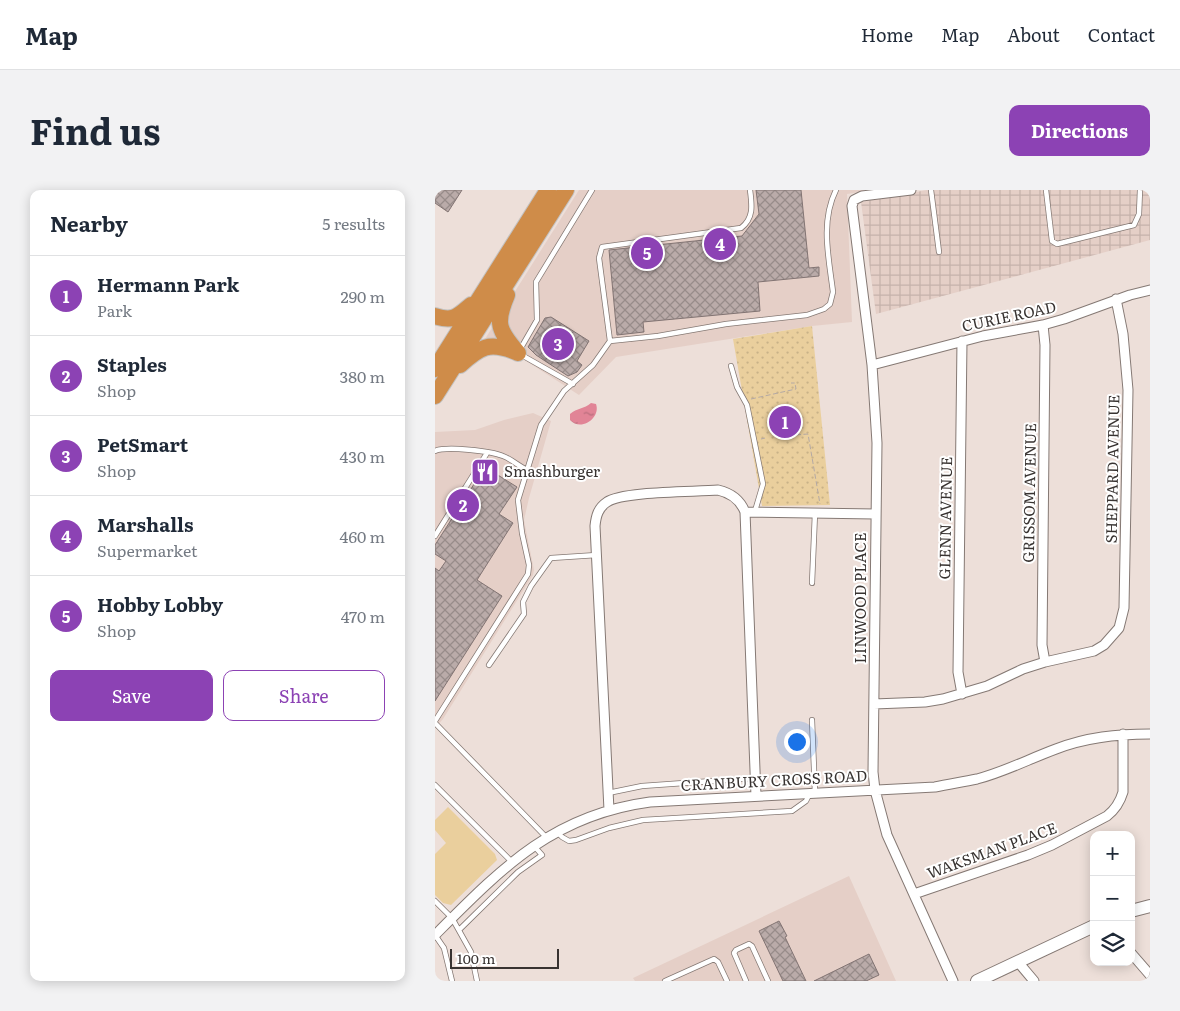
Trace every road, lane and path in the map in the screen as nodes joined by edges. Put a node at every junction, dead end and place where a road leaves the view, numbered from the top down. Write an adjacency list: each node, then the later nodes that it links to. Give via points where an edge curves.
1 (548, 190): 13 (highway)
2 (565, 190): 11 (highway)
3 (592, 190): 19 (lane, via 536,282 537,320)
4 (750, 190): 17 (lane, via 753,208 747,224 741,228 602,247 599,258)
5 (836, 190): 17 (lane, via 826,233 833,299 824,309)
6 (911, 190): 20 (street, LINWOOD PLACE, via 862,196 854,200 852,206)
7 (931, 190): 10 (lane)
8 (1046, 190): 9 (lane, via 1052,241 1057,244 1134,225 1139,214)
9 (1140, 190)
10 (939, 252)
11 (522, 259): 19 (highway, via 499,321 504,336); 22 (highway)
12 (1150, 290): 14 (street, CURIE ROAD)
13 (480, 298): 15 (highway, via 454,318); 22 (highway)
14 (1116, 299): 16 (street, CURIE ROAD); 40 (street, SHEPPARD AVENUE, via 1128,390 1124,608 1119,628 1105,645 1094,652)
15 (435, 316): 22 (highway, via 445,335)
16 (1043, 325): 18 (street, CURIE ROAD); 40 (street, GRISSOM AVENUE, via 1042,645)
17 (610, 341): 24 (lane, via 593,365)
18 (962, 341): 20 (street, CURIE ROAD); 42 (street, GLENN AVENUE, via 958,672)
19 (518, 353): 22 (highway, via 498,346 484,348); 24 (lane)
20 (872, 365): 36 (street, LINWOOD PLACE, via 877,443)
21 (731, 366): 34 (lane, via 747,405 763,484)
22 (441, 369): 25 (highway)
23 (791, 383): 26 (path, via 795,382 796,390)
24 (573, 384): 32 (lane, via 544,419)
25 (435, 396)
26 (751, 399)
27 (781, 436): 33 (path, via 808,434)
28 (765, 438): 29 (path)
29 (758, 440)
30 (435, 451): 31 (lane)
31 (487, 453): 32 (lane, via 503,456); 37 (lane)
32 (527, 470): 45 (lane, via 519,500 528,574)
33 (818, 509): 34 (street); 36 (street); 39 (lane)
34 (755, 511): 35 (street)
35 (745, 512): 38 (street, via 733,496 718,490 622,496 600,508 595,526); 48 (street)
36 (875, 514): 43 (street, LINWOOD PLACE)
37 (435, 536)
38 (597, 555): 41 (lane, via 551,558 523,602 524,614); 51 (street)
39 (812, 584)
40 (1045, 662): 42 (street)
41 (489, 665)
42 (962, 694): 43 (street, via 925,702)
43 (874, 704): 50 (street, LINWOOD PLACE)
44 (812, 720): 52 (lane)
45 (435, 722): 56 (lane)
46 (1123, 734): 47 (street, CRANBURY CROSS ROAD); 50 (street, CRANBURY CROSS ROAD, via 1090,738 977,778 935,787); 59 (street, WAKSMAN PLACE, via 1123,792 1107,816 1028,855)
47 (1150, 734)
48 (755, 778): 51 (lane, via 643,786); 53 (street)
49 (435, 785): 58 (lane)
50 (875, 790): 52 (street, CRANBURY CROSS ROAD); 59 (street, LINWOOD PLACE, via 887,835)
51 (609, 793): 54 (street)
52 (813, 793): 53 (street, CRANBURY CROSS ROAD); 55 (lane, via 792,811 643,820 569,841)
53 (756, 796): 54 (street, CRANBURY CROSS ROAD, via 649,802)
54 (609, 810): 55 (street, CRANBURY CROSS ROAD)
55 (556, 831): 56 (street, CRANBURY CROSS ROAD)
56 (546, 837): 57 (street, CRANBURY CROSS ROAD)
57 (533, 846): 58 (street, CRANBURY CROSS ROAD); 65 (lane, via 542,855 518,872)
58 (513, 862): 63 (street, CRANBURY CROSS ROAD)
59 (914, 894): 77 (street, LINWOOD PLACE)
60 (435, 901): 63 (lane)
61 (1150, 906): 62 (street)
62 (1135, 910)
63 (452, 918): 65 (lane); 66 (street, CRANBURY CROSS ROAD)
64 (1090, 928): 68 (street)
65 (459, 930): 72 (lane, via 471,952)
66 (435, 935): 71 (lane, via 444,948)
67 (1135, 958): 69 (street)
68 (1018, 962): 78 (street); 79 (street)
69 (1150, 975)
70 (726, 980): 73 (lane, via 714,959); 74 (lane)
71 (452, 981)
72 (477, 981)
73 (665, 981)
74 (720, 981)
75 (746, 981): 76 (lane, via 734,953 749,944)
76 (767, 981)
77 (953, 981)
78 (977, 981)
79 (1034, 981)

